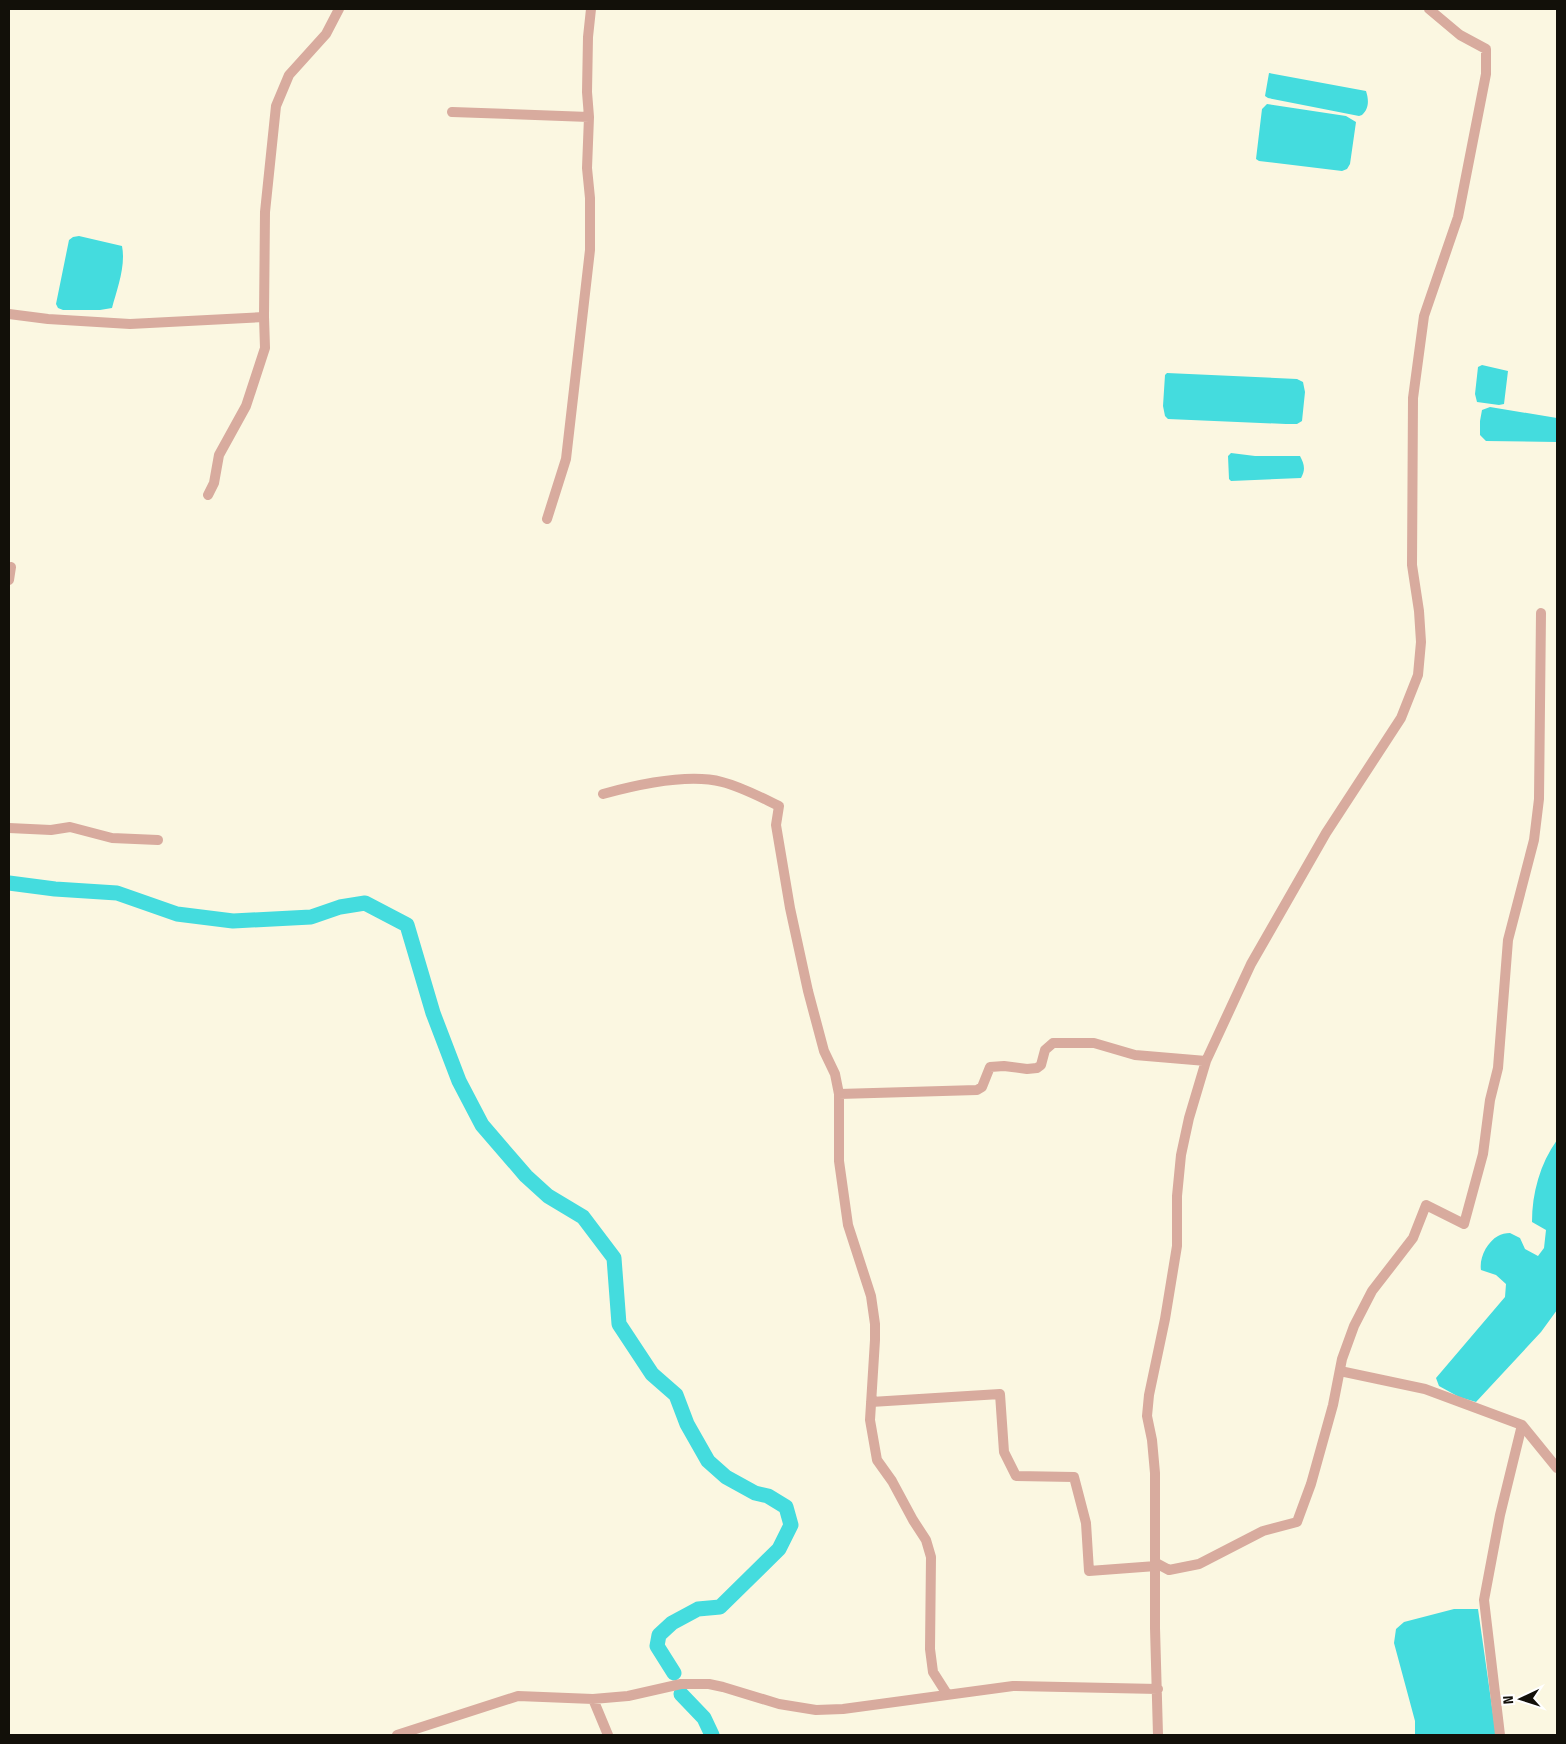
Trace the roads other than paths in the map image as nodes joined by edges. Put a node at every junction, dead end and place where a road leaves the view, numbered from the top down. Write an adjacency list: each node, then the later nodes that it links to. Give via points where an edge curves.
1 (339, 9): 7 (street, via 326,34 290,75 276,106 265,212)
2 (591, 9): 5 (street)
3 (1429, 9): 16 (street, via 1460,35 1486,49 1486,74 1458,217 1424,316 1413,398 1412,565 1421,642 1418,676 1401,718 1326,833 1252,964)
4 (452, 112): 5 (street)
5 (589, 117): 9 (street, via 590,250 566,459)
6 (9, 314): 7 (street, via 130,324)
7 (264, 317): 8 (street, via 265,348 246,406 219,455 214,483)
8 (208, 495)
9 (547, 519)
10 (11, 567): 11 (street)
11 (9, 580)
12 (1540, 613): 18 (street, via 1539,799 1534,840 1508,940 1498,1068 1483,1154 1464,1224 1426,1205 1413,1238 1372,1291 1363,1308)
13 (603, 794): 17 (street, via 646,783 698,779 720,781 779,806 776,826 790,908 808,990)
14 (9, 828): 15 (street, via 51,830 70,827 112,838)
15 (158, 840)
16 (1206, 1061): 17 (street, via 1135,1055 1094,1043 1053,1043 1045,1050 1037,1068 990,1067 982,1087 977,1090); 22 (street, via 1181,1155 1177,1246 1166,1319 1149,1395 1147,1416 1155,1473)
17 (839, 1094): 19 (street, via 839,1161 848,1225 871,1296 875,1324)
18 (1340, 1371): 20 (street, via 1425,1390); 22 (street, via 1311,1484 1297,1522 1262,1531 1199,1564 1169,1570)
19 (871, 1402): 22 (street, via 1000,1394 1004,1452 1016,1476 1074,1477 1086,1523 1090,1571); 24 (street, via 870,1420 877,1460 926,1540 931,1557 930,1649 933,1672)
20 (1522, 1425): 21 (street); 29 (street, via 1484,1600)
21 (1557, 1468)
22 (1156, 1565): 23 (street)
23 (1158, 1689): 24 (street, via 1013,1686); 28 (street)
24 (947, 1694): 25 (street, via 816,1710 779,1704 709,1684 681,1684 628,1696)
25 (593, 1698): 26 (street, via 518,1696); 27 (street)
26 (398, 1735)
27 (608, 1735)
28 (1158, 1735)
29 (1500, 1735)

